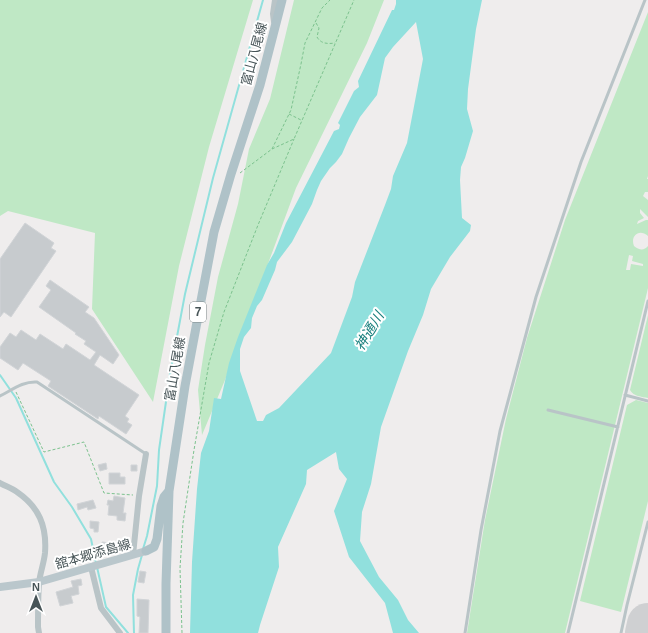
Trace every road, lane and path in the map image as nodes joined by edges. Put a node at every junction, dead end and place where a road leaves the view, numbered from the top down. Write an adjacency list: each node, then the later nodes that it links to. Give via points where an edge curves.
1 (275, 0): 7 (street)
2 (282, 0): 7 (main road, 富山八尾線 / 7)
3 (330, 0): 6 (path, via 322,8)
4 (354, 0): 8 (path)
5 (645, 0): 34 (lane, via 581,162 536,297 500,431)
6 (316, 22): 8 (path, via 319,28 318,40); 9 (path, via 305,44)
7 (274, 30): 13 (main road, 富山八尾線 / 7, via 260,84)
8 (335, 44): 10 (path)
9 (289, 114): 10 (path); 12 (path)
10 (302, 120): 11 (path)
11 (294, 139): 12 (path); 33 (path, via 224,312 210,363 183,523 180,568)
12 (272, 149): 13 (path, via 239,174)
13 (231, 174): 23 (main road, 富山八尾線 / 7, via 212,239)
14 (648, 301): 16 (lane)
15 (14, 388): 17 (lane); 21 (lane, via 31,381 37,382); 24 (path, via 44,452 84,442 104,494)
16 (625, 395): 18 (lane); 20 (lane)
17 (0, 396)
18 (648, 401)
19 (548, 410): 20 (lane)
20 (618, 427): 35 (lane)
21 (146, 454): 24 (street)
22 (0, 484): 28 (street, via 29,500 38,513 45,537 45,553)
23 (169, 490): 26 (main road, via 161,506 154,547); 32 (main road, 富山八尾線 / 7)
24 (139, 496): 26 (street)
25 (648, 522): 36 (lane)
26 (140, 552): 27 (main road, 舘本郷添島線)
27 (91, 567): 28 (main road, 舘本郷添島線); 31 (street, via 101,608)
28 (39, 582): 29 (main road, 舘本郷添島線); 30 (street)
29 (0, 587)
30 (39, 633)
31 (120, 633)
32 (166, 633)
33 (182, 633)
34 (465, 633)
35 (568, 633)
36 (621, 633)

